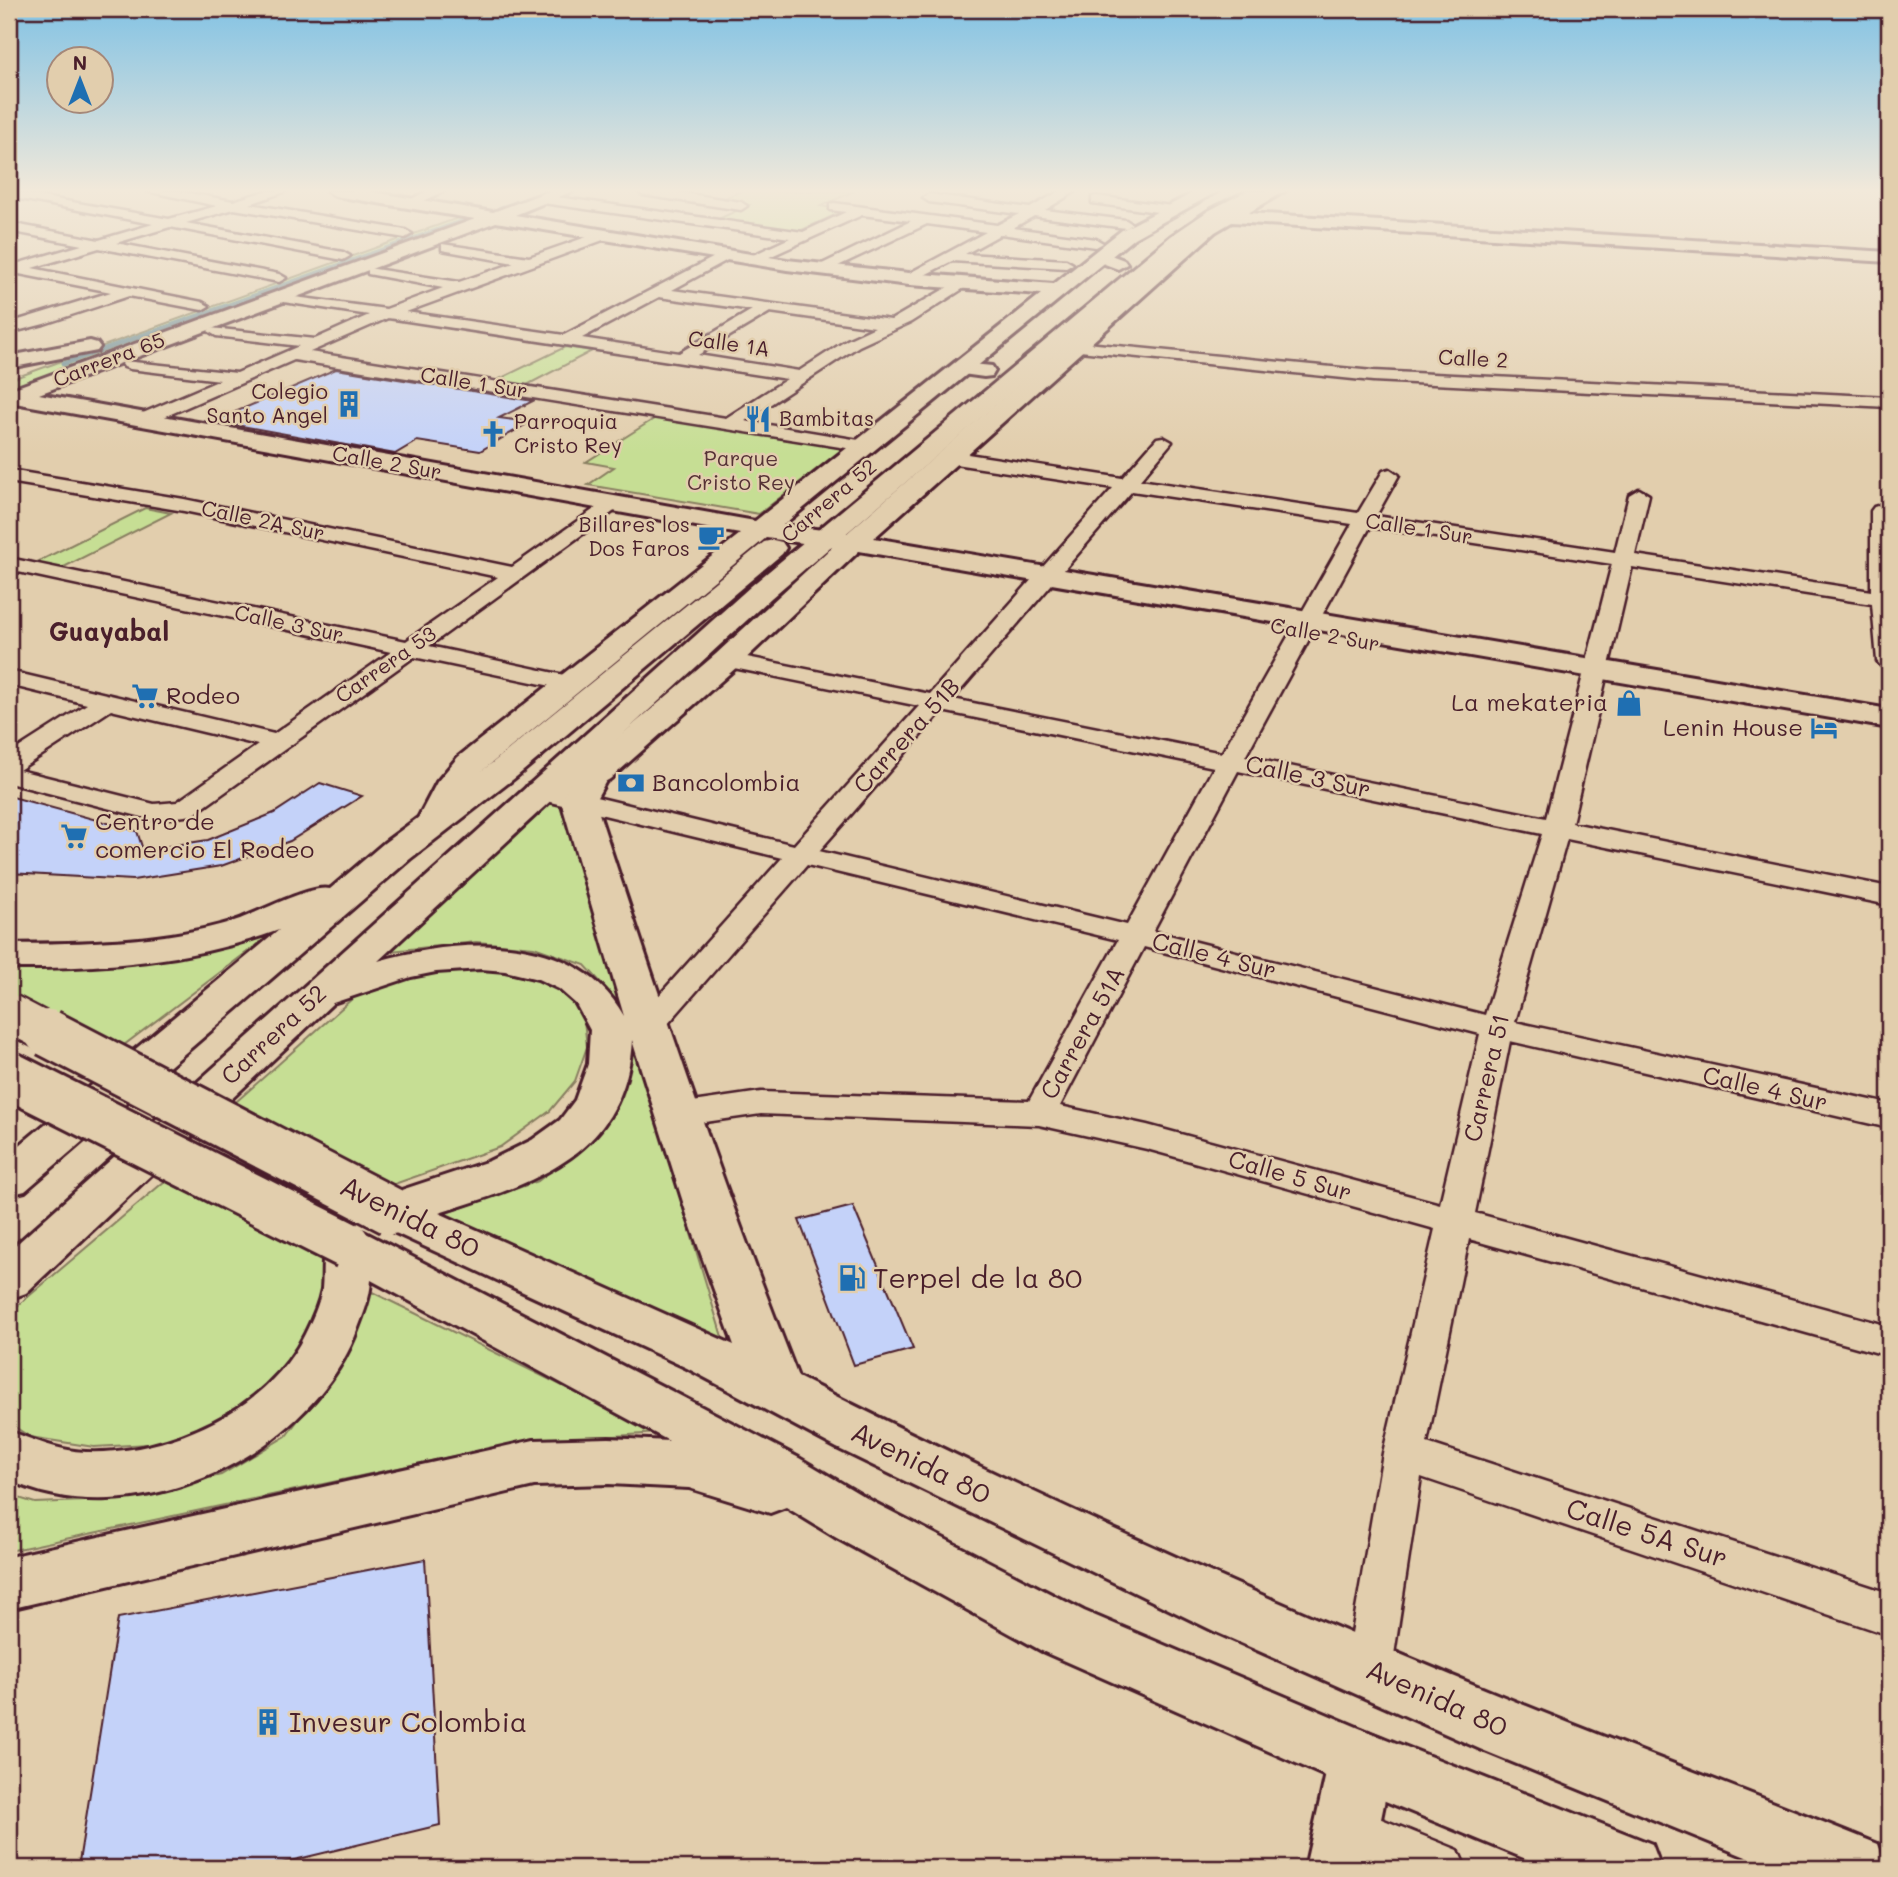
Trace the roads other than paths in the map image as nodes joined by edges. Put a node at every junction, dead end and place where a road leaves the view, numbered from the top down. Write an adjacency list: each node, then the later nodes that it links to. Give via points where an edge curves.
1 (65, 279): 17 (street)
2 (240, 279): 15 (street, Calle 1A)
3 (297, 279): 15 (main road, Carrera 65)
4 (307, 279): 15 (main road, Carrera 65)
5 (415, 279): 14 (street)
6 (485, 279): 14 (street)
7 (682, 279): 18 (street)
8 (906, 279): 9 (main road)
9 (909, 279): 13 (main road)
10 (1073, 279): 16 (main road, Carrera 52)
11 (1077, 279): 35 (main road, Carrera 52)
12 (1142, 279): 30 (main road, Carrera 52)
13 (965, 283): 16 (main road); 25 (street)
14 (461, 287): 23 (street)
15 (278, 288): 19 (main road, Carrera 65); 23 (street, Calle 1A); 38 (main road, Carrera 65)
16 (1058, 290): 35 (main road, Carrera 52)
17 (129, 291): 19 (street); 22 (street)
18 (657, 292): 20 (street); 28 (street)
19 (202, 306): 24 (main road, Carrera 65)
20 (768, 307): 25 (street); 32 (street)
21 (22, 308): 22 (street)
22 (62, 314): 26 (street)
23 (383, 315): 28 (street, Calle 1A); 29 (street)
24 (165, 320)
25 (893, 325): 36 (street, via 866,335)
26 (9, 328)
27 (216, 331): 29 (street)
28 (563, 342): 32 (street, Calle 1A)
29 (315, 343): 31 (street)
30 (1065, 346): 39 (main road, Carrera 52); 40 (street, Calle 2, via 1373,376); 41 (main road, Carrera 52)
31 (290, 354): 37 (street); 43 (street, Calle 1 Sur)
32 (682, 358): 36 (street, Calle 1A)
33 (9, 362): 38 (main road, Carrera 65, via 96,345)
34 (130, 364): 37 (street)
35 (973, 370): 45 (main road, Carrera 52); 54 (main road, Carrera 52)
36 (802, 376): 43 (street)
37 (236, 377): 42 (street)
38 (10, 390): 42 (main road, Calle 2 Sur)
39 (1010, 402): 41 (main road); 46 (main road, Carrera 52)
40 (1889, 402)
41 (982, 405): 55 (main road, Carrera 52)
42 (142, 420): 51 (main road, Calle 2 Sur)
43 (729, 424): 45 (street, Calle 1 Sur)
44 (1163, 442): 49 (street, Carrera 51B)
45 (865, 446): 54 (main road, Carrera 52)
46 (948, 457): 49 (street, Calle 1 Sur); 55 (main road, Carrera 52)
47 (1390, 475): 53 (street, Carrera 51A)
48 (9, 476): 58 (street, Calle 2A Sur, via 184,505)
49 (1128, 484): 53 (street, Calle 1 Sur); 59 (street, Carrera 51B)
50 (1639, 495): 56 (street, Carrera 51)
51 (614, 504): 54 (main road, Calle 2 Sur); 58 (street, Carrera 53)
52 (1881, 511): 60 (street)
53 (1364, 520): 56 (street, Calle 1 Sur); 62 (street, Carrera 51A)
54 (779, 534): 55 (main road, Calle 2 Sur); 61 (main road, Carrera 52); 63 (main road, Carrera 52)
55 (834, 544): 59 (main road, Calle 2 Sur); 65 (main road, Carrera 52); 77 (main road, Carrera 52)
56 (1622, 560): 60 (street, Calle 1 Sur); 67 (street, Carrera 51)
57 (9, 564): 64 (street, Calle 3 Sur)
58 (516, 574): 64 (street, Carrera 53)
59 (1044, 580): 62 (main road, Calle 2 Sur); 70 (street, Carrera 51B)
60 (1886, 600): 66 (street)
61 (681, 625): 63 (main road); 78 (main road, Carrera 52)
62 (1305, 626): 67 (main road, Calle 2 Sur); 75 (street, Carrera 51A)
63 (640, 628): 69 (main road, Carrera 52)
64 (409, 649): 69 (street, Calle 3 Sur); 74 (street, Carrera 53)
65 (727, 660): 70 (street, Calle 3 Sur); 77 (main road, Carrera 52)
66 (1889, 661)
67 (1595, 676): 72 (main road, Calle 2 Sur); 73 (main road, Calle 2 Sur); 79 (street, Carrera 51)
68 (9, 678): 71 (street)
69 (570, 683): 78 (main road, Carrera 52, via 462,773)
70 (937, 701): 75 (street, Calle 3 Sur); 80 (street, Carrera 51B)
71 (105, 703): 74 (street); 76 (street)
72 (1889, 719)
73 (1889, 734)
74 (276, 743): 76 (street, Carrera 53, via 184,809 154,812)
75 (1232, 761): 79 (street, Calle 3 Sur); 83 (street, Carrera 51A)
76 (9, 772)
77 (569, 790): 80 (street, Calle 4 Sur); 85 (main road, Carrera 52); 87 (main road)
78 (433, 822): 81 (main road, Carrera 52)
79 (1557, 828): 82 (street, Calle 3 Sur); 88 (street, Carrera 51)
80 (800, 856): 83 (street, Calle 4 Sur); 87 (street, Carrera 51B)
81 (376, 869): 84 (main road, via 303,909 209,939 74,957); 93 (main road, Carrera 52)
82 (1889, 896)
83 (1136, 936): 88 (street, Calle 4 Sur); 90 (street, Carrera 51A)
84 (9, 957)
85 (315, 997): 94 (main road, via 380,971 437,960 493,958 572,978 596,1001 611,1030 610,1068 596,1103 570,1136 525,1164); 97 (main road, Carrera 52)
86 (9, 1013): 94 (main road, Avenida 80, bridge)
87 (648, 1027): 91 (main road)
88 (1497, 1028): 92 (street, Calle 4 Sur); 95 (street, Carrera 51)
89 (9, 1075): 96 (main road, Avenida 80, bridge)
90 (1039, 1113): 91 (street, Calle 5 Sur, via 761,1103); 95 (street, Calle 5 Sur, via 1147,1137)
91 (677, 1114): 99 (main road)
92 (1889, 1116)
93 (9, 1179)
94 (391, 1211): 99 (main road, Avenida 80)
95 (1454, 1222): 98 (street, Calle 5 Sur); 100 (street, Carrera 51)
96 (346, 1245): 101 (main road, via 344,1302 325,1348 297,1386 264,1419 212,1452 152,1470 100,1476 37,1467); 102 (main road, Avenida 80, via 767,1468)
97 (9, 1280)
98 (1889, 1341)
99 (777, 1391): 105 (main road, Avenida 80, via 1237,1614)
100 (1404, 1453): 104 (street, Calle 5A Sur); 105 (street, Carrera 51)
101 (9, 1454)
102 (855, 1520): 103 (main road, via 746,1480 689,1465 534,1463); 106 (main road, Avenida 80, via 1063,1631)
103 (9, 1583)
104 (1889, 1614)
105 (1369, 1668): 110 (main road, Avenida 80, via 1502,1727)
106 (1361, 1760): 107 (main road); 108 (main road, Avenida 80)
107 (1342, 1849): 109 (street)
108 (1609, 1863)
109 (1440, 1868)
110 (1854, 1868)

